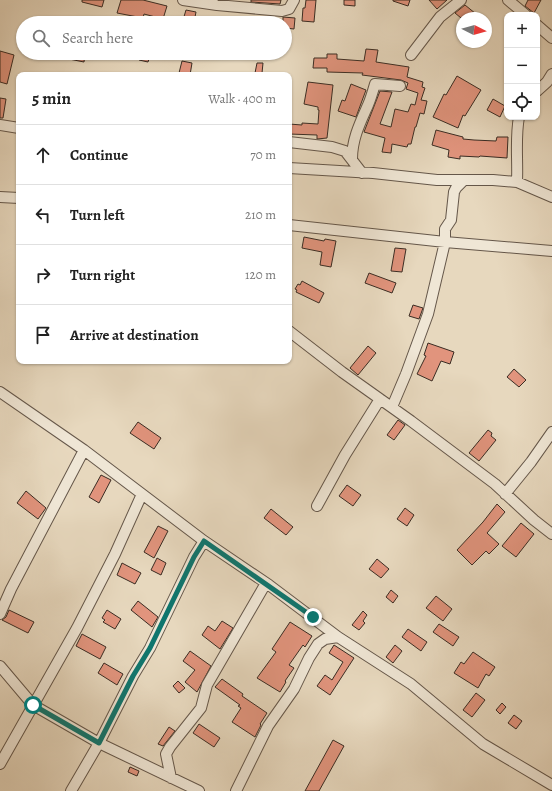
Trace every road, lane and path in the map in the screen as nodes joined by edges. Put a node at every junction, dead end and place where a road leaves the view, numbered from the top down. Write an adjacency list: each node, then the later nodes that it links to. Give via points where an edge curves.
1 (183, 0): 2 (street, via 217,6 282,11 289,9)
2 (294, 0)
3 (461, 0): 8 (street, via 440,17)
4 (508, 0): 5 (street)
5 (522, 12)
6 (540, 28): 7 (street)
7 (552, 38)
8 (411, 55)
9 (552, 74): 11 (street)
10 (400, 86): 16 (street, via 375,84 359,122)
11 (540, 89)
12 (518, 120): 20 (street, via 516,132)
13 (0, 125): 14 (street)
14 (16, 128)
15 (292, 142): 16 (street, via 332,147 345,151)
16 (352, 159): 18 (street)
17 (292, 168): 18 (street)
18 (362, 173): 19 (street)
19 (464, 180): 20 (street); 25 (street, via 454,192 451,220 445,229)
20 (517, 182): 22 (street)
21 (0, 197): 23 (street)
22 (552, 197)
23 (16, 198)
24 (292, 225): 25 (street)
25 (445, 242): 26 (street); 30 (street, via 428,314)
26 (552, 251)
27 (292, 333): 29 (street)
28 (0, 392): 32 (street)
29 (380, 399): 30 (street); 35 (street)
30 (392, 407): 34 (street)
31 (552, 432): 34 (street)
32 (84, 450): 33 (street); 39 (street)
33 (142, 494): 37 (street); 42 (street, via 77,628)
34 (505, 494): 36 (street)
35 (316, 506)
36 (552, 534)
37 (204, 541): 38 (street); 43 (street)
38 (266, 583): 40 (street); 45 (street, via 207,685 200,708 166,754)
39 (0, 614)
40 (338, 637): 46 (street, via 411,684 484,744); 49 (street, via 325,639 318,644 294,689 268,726)
41 (0, 666): 42 (street)
42 (33, 705): 43 (street); 44 (street)
43 (99, 743): 45 (street); 47 (street)
44 (0, 764)
45 (171, 778): 48 (street)
46 (552, 785)
47 (70, 791)
48 (198, 791)
49 (236, 791)

